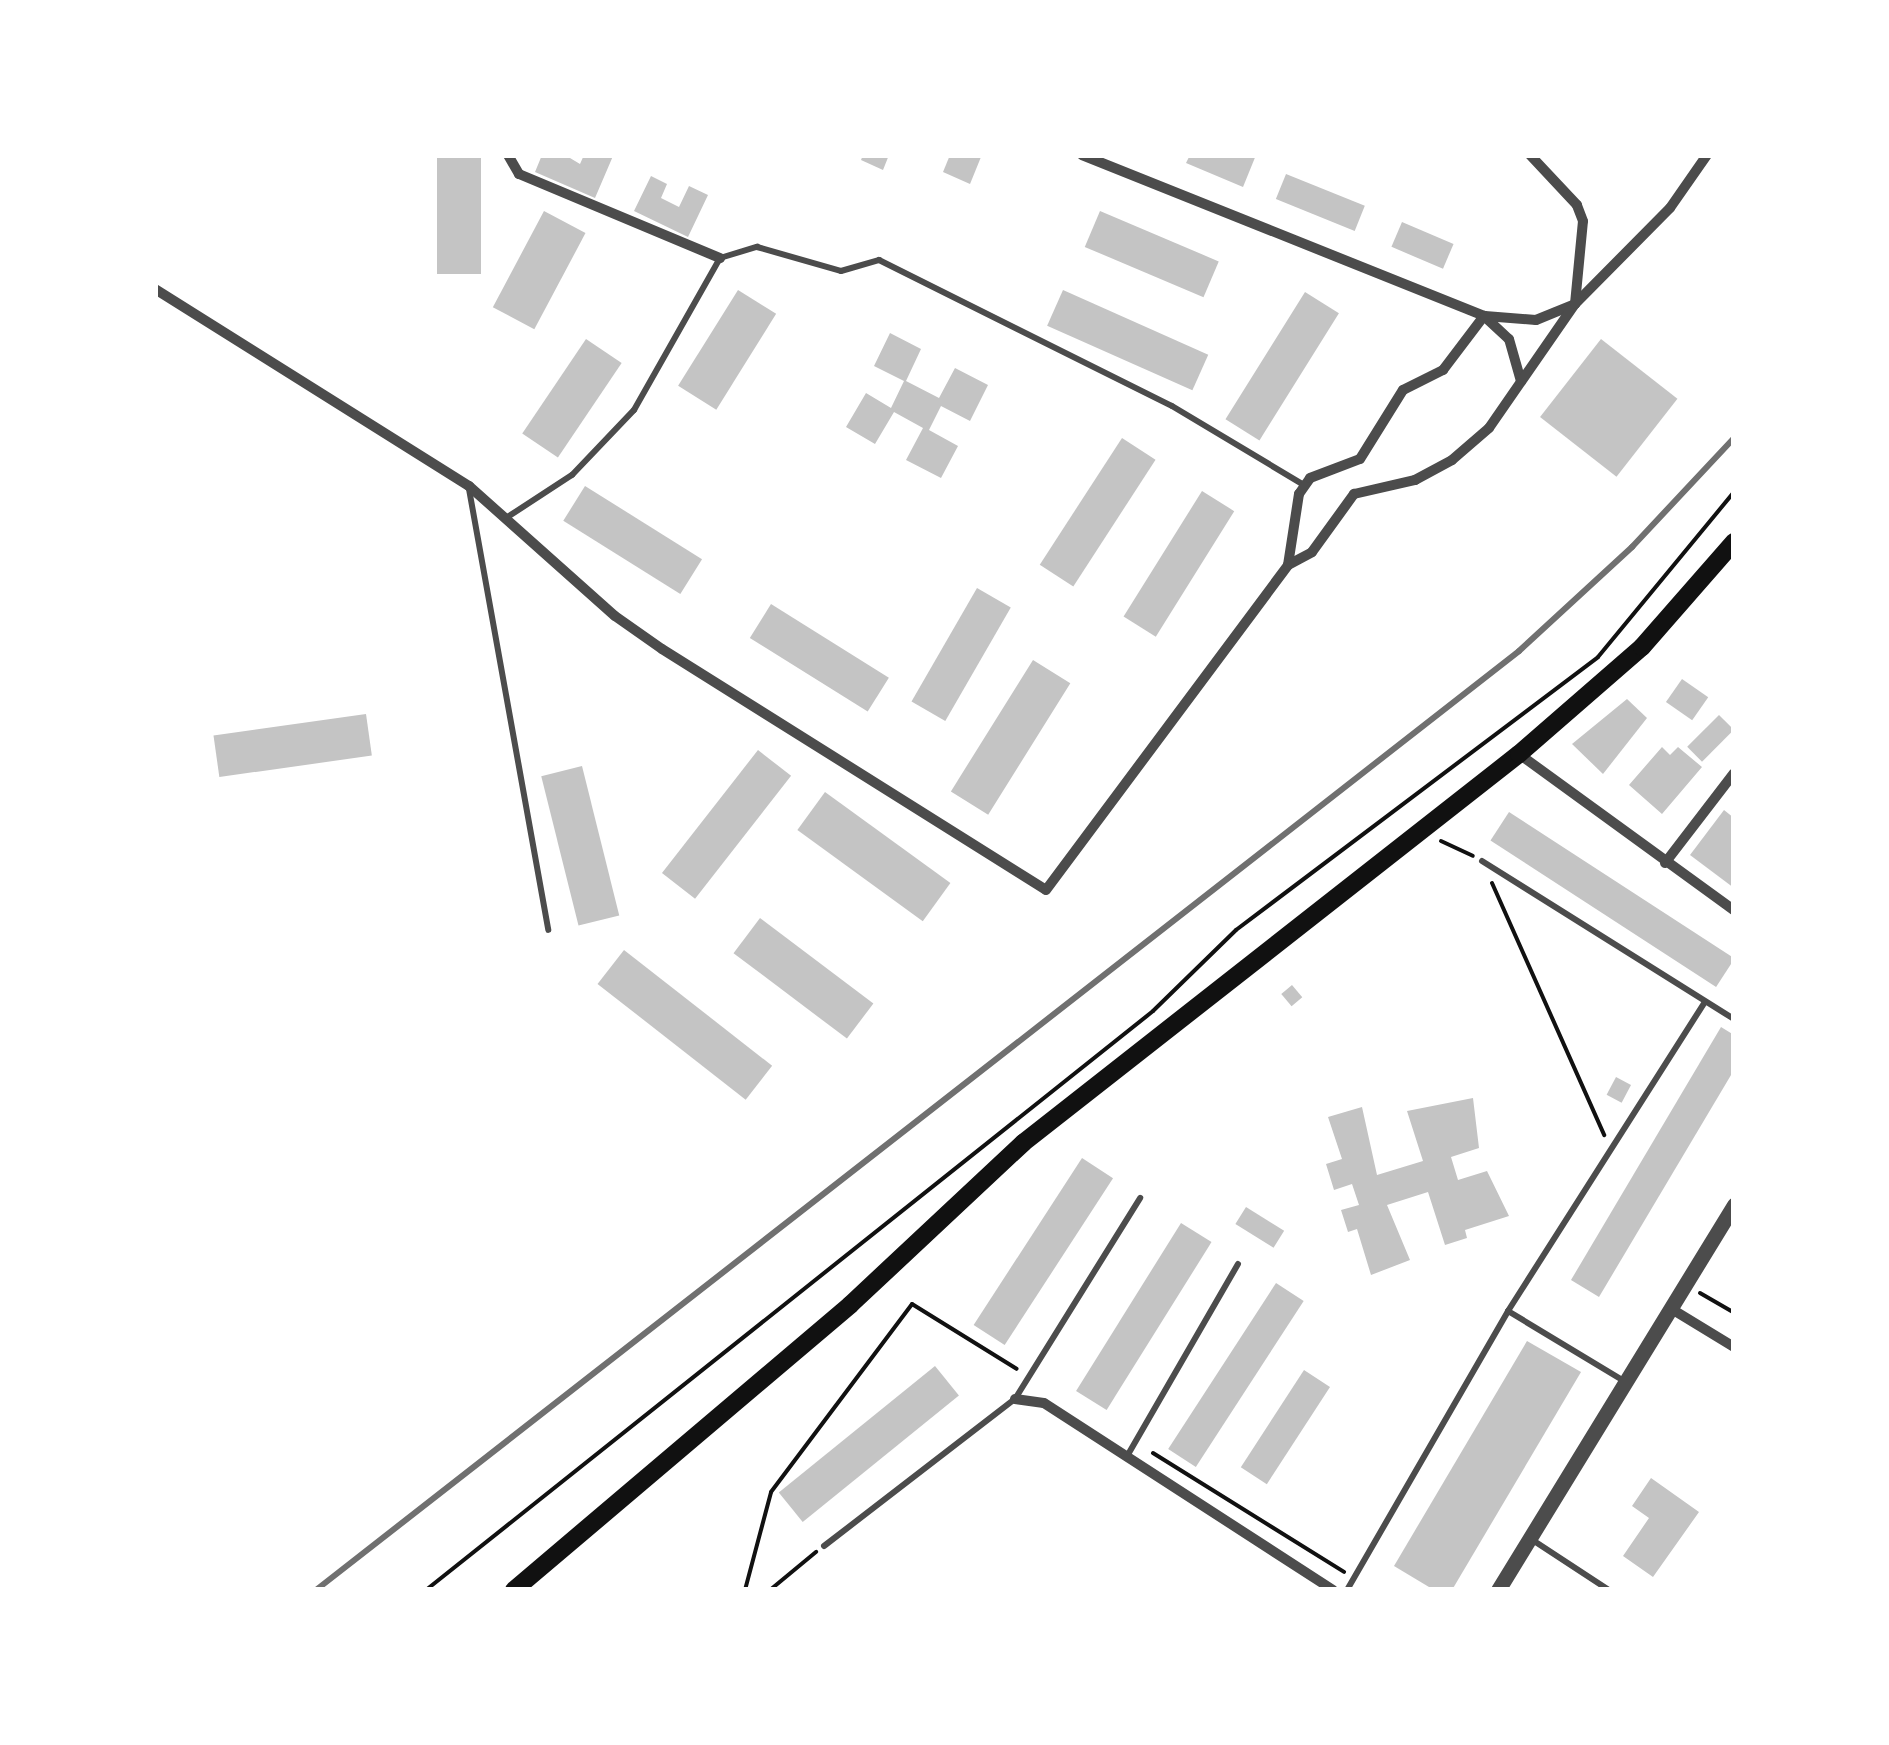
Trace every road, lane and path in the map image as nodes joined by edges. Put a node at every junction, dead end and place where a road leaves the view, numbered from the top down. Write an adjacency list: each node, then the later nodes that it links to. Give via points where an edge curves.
1 (508, 155): 5 (street, via 518,174)
2 (1082, 155): 8 (street)
3 (1530, 155): 7 (street, via 1577,205 1583,221)
4 (1706, 155): 7 (street, via 1670,208)
5 (720, 258): 11 (lane, via 773,248 841,272 879,260 1172,406); 13 (lane, via 634,410 572,474)
6 (155, 289): 10 (street)
7 (1575, 304): 8 (street, via 1536,320); 9 (street)
8 (1484, 316): 9 (street, via 1508,339); 11 (street, via 1451,363 1404,390 1360,458 1330,466)
9 (1521, 381): 15 (street, via 1489,428 1452,460 1415,480 1354,494 1312,552)
10 (469, 486): 13 (street); 22 (lane)
11 (1305, 486): 15 (street)
12 (1734, 492): 38 (path, via 1598,657 1236,930 1153,1011)
13 (506, 518): 15 (street, via 614,616 1008,872 1046,890)
14 (1734, 542): 16 (main road, via 1642,648)
15 (1288, 565)
16 (1519, 754): 18 (main road); 20 (street)
17 (1734, 772): 20 (street)
18 (1423, 832): 19 (path); 39 (main road, via 1023,1143 850,1305)
19 (1482, 861): 23 (lane); 25 (path)
20 (1665, 863): 21 (street)
21 (1734, 910)
22 (548, 930)
23 (1704, 1002): 24 (lane); 25 (lane)
24 (1734, 1019)
25 (1610, 1148): 31 (lane)
26 (1140, 1198): 34 (lane)
27 (1734, 1205): 30 (street)
28 (1238, 1264): 35 (lane)
29 (912, 1304): 40 (path, via 771,1492)
30 (1670, 1308): 32 (street); 33 (street)
31 (1508, 1311): 33 (lane); 43 (lane)
32 (1734, 1347)
33 (1625, 1382): 36 (street)
34 (1015, 1399): 35 (street, via 1044,1402); 37 (lane)
35 (1125, 1460): 42 (street)
36 (1530, 1538): 44 (street); 45 (lane)
37 (824, 1546): 41 (path)
38 (426, 1590)
39 (514, 1590)
40 (745, 1590)
41 (770, 1590)
42 (1333, 1590)
43 (1347, 1590)
44 (1498, 1590)
45 (1609, 1590)

